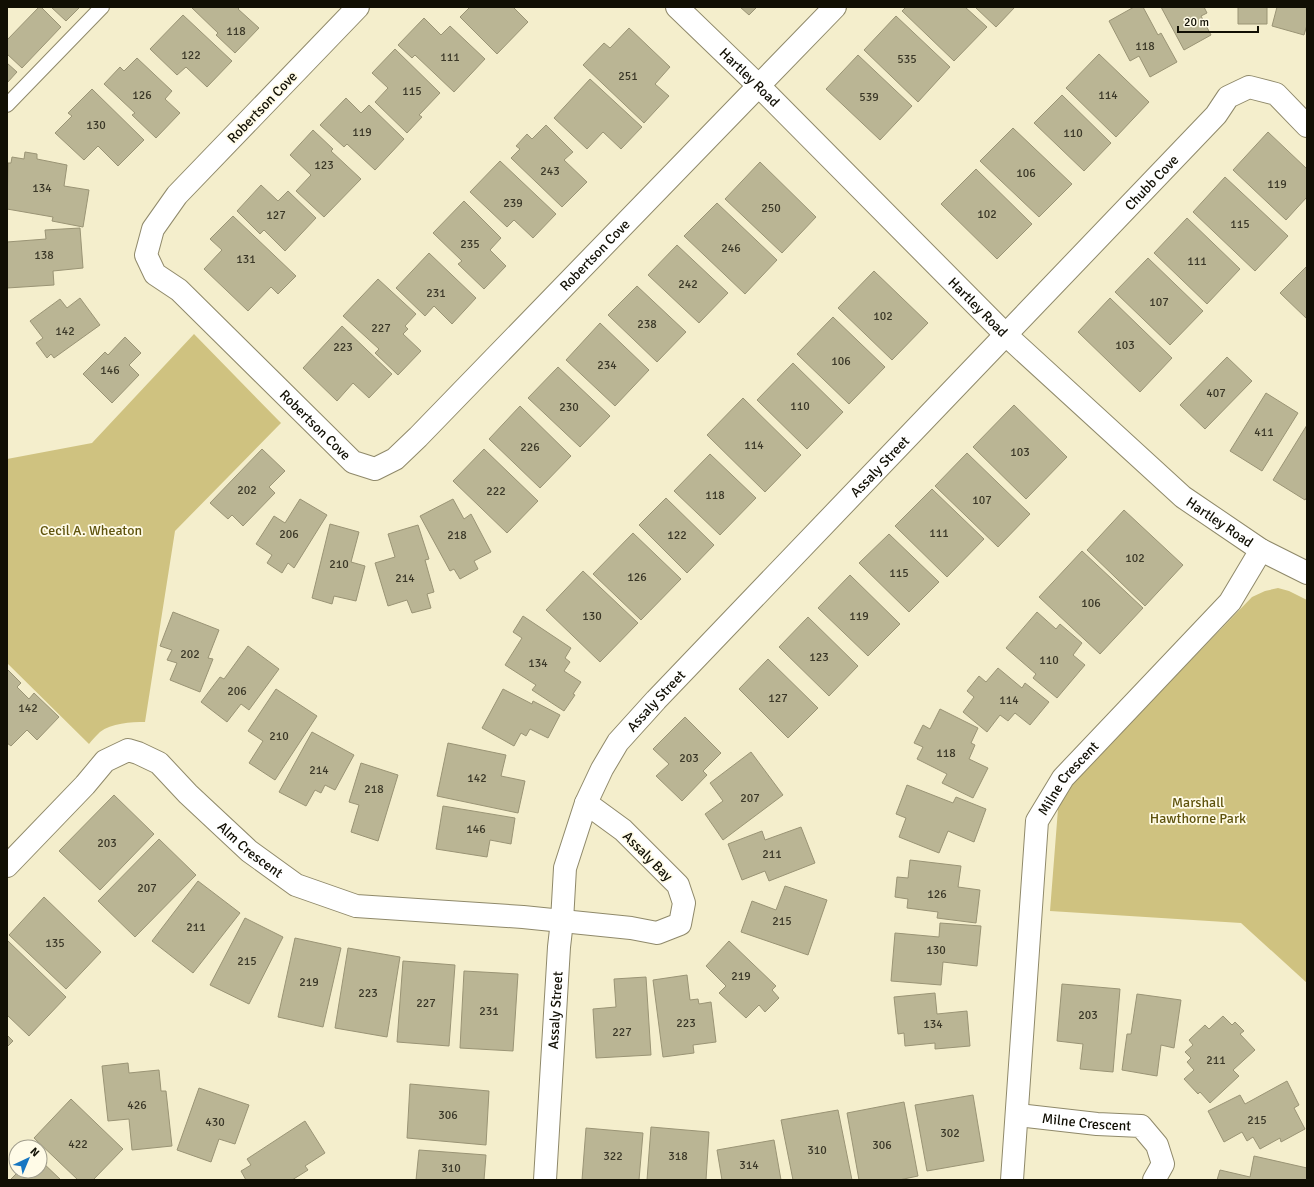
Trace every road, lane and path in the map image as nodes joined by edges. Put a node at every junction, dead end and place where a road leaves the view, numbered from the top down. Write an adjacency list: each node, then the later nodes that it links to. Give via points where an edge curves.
1 (102, 7): 6 (lane)
2 (358, 7): 5 (street, Robertson Cove, via 177,196 153,228 146,255 155,274 179,290 353,462 375,469 395,459 418,437)
3 (677, 7): 5 (street, Hartley Road)
4 (835, 7): 5 (street, Robertson Cove)
5 (759, 86): 8 (street, Hartley Road)
6 (7, 106)
7 (1307, 126): 8 (street, Chubb Cove, via 1276,94 1250,87 1228,97 1216,115)
8 (1006, 335): 9 (street, Hartley Road, via 1183,497); 11 (street, Assaly Street, via 633,726 614,749)
9 (1261, 550): 10 (street, Hartley Road); 14 (street, Milne Crescent, via 1230,602 1064,778 1037,821)
10 (1307, 573)
11 (586, 802): 13 (street, Assaly Street, via 565,868); 13 (street, Assaly Bay, via 623,830 678,884 684,903 680,924 657,933)
12 (7, 866): 13 (street, Alm Crescent, via 105,761 128,750 160,762 188,794 249,851 296,885 356,906)
13 (562, 921): 15 (street, Assaly Street)
14 (1018, 1115): 16 (street, Milne Crescent); 17 (street, Milne Crescent, via 1141,1126 1157,1144 1163,1164)
15 (545, 1180)
16 (1012, 1180)
17 (1154, 1180)

